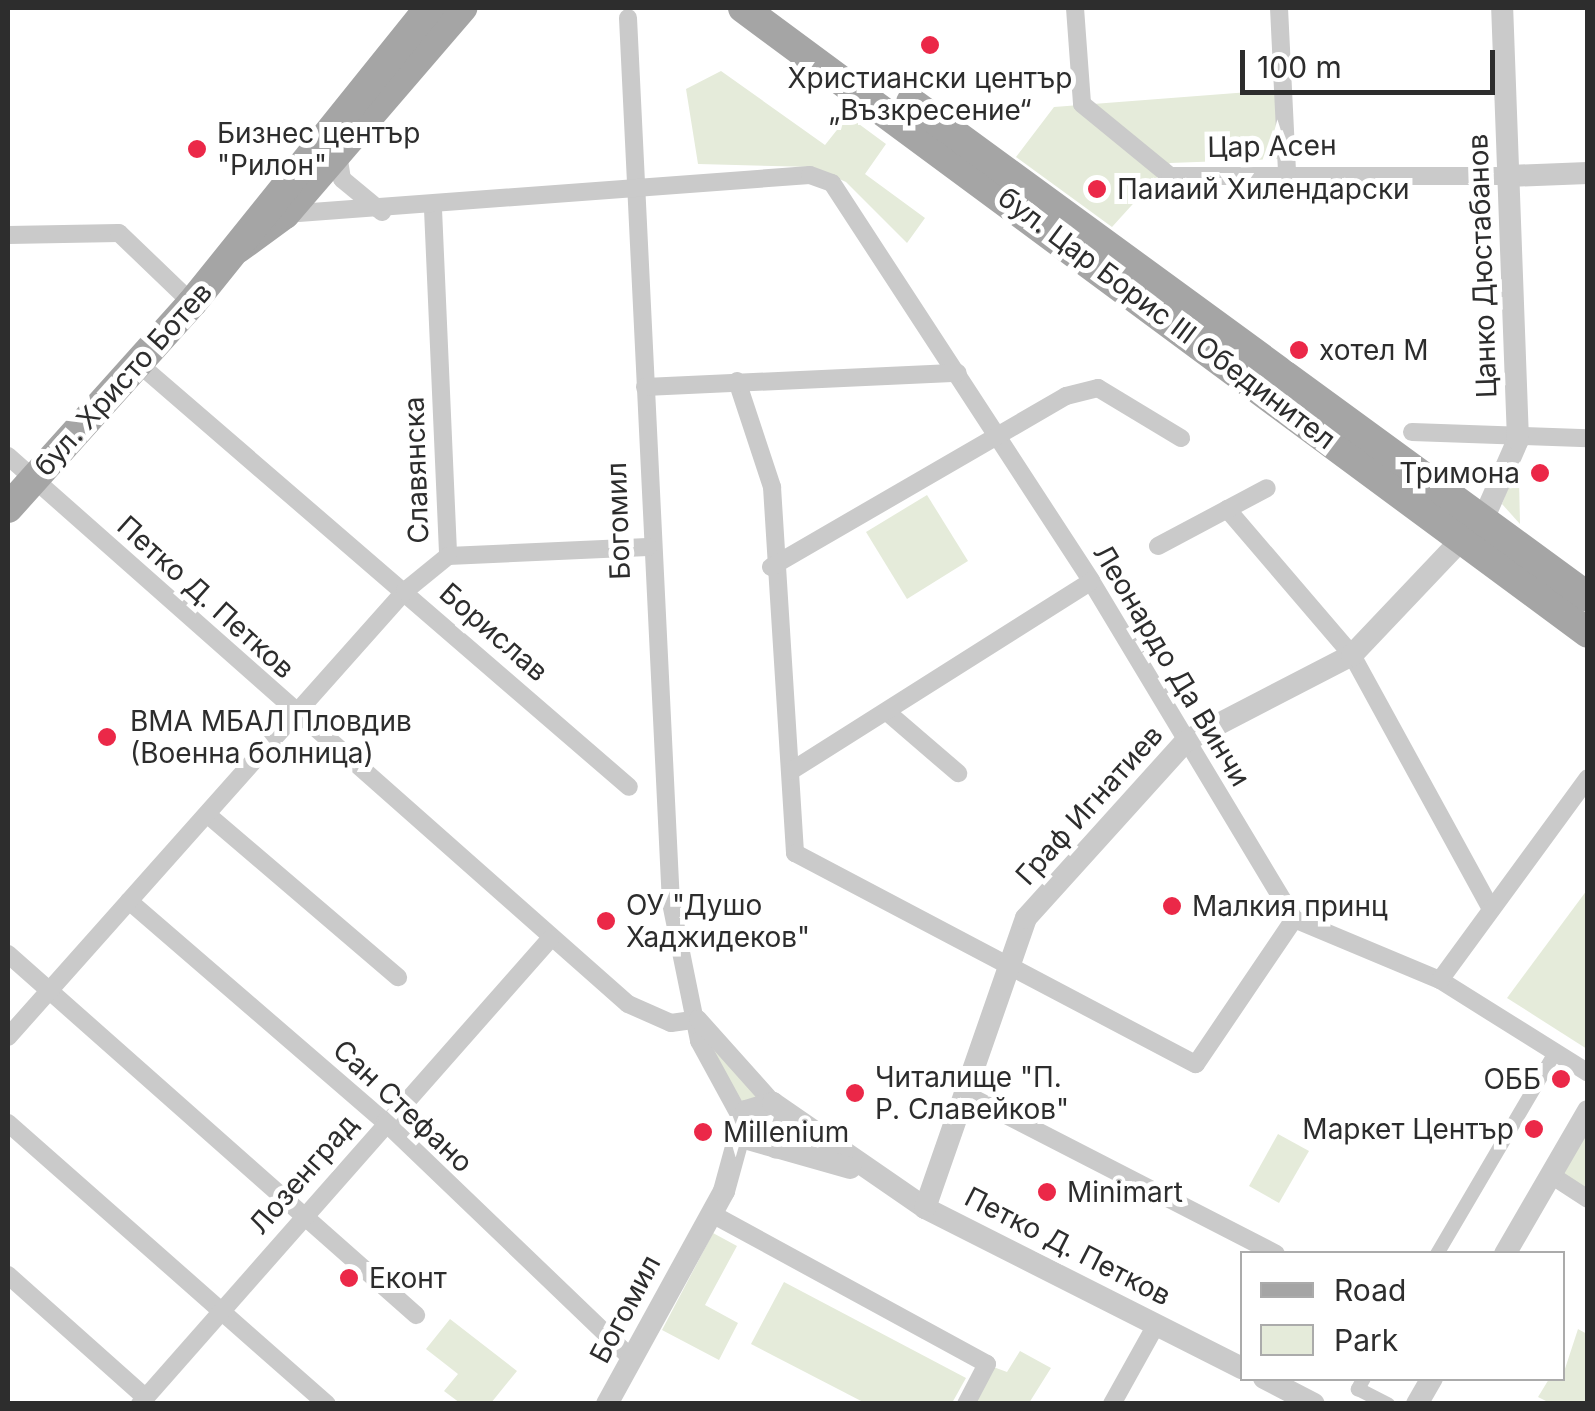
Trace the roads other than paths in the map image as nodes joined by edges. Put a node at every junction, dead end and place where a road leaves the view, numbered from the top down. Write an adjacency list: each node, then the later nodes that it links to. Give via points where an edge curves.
1 (462, 8): 9 (main road, бул. Христо Ботев)
2 (743, 8): 35 (main road, бул. Цар Борис III Обединител)
3 (779, 8): 34 (main road, бул. Цар Борис III Обединител)
4 (1075, 8): 10 (street, Цар Асен, via 1082,104 1163,172)
5 (1279, 8): 10 (street)
6 (1502, 8): 12 (street, Цанко Дюстабанов)
7 (419, 13): 18 (main road, бул. Христо Ботев, via 249,222)
8 (628, 18): 13 (street, Богомил)
9 (338, 152): 15 (street, via 342,179); 16 (main road, бул. Христо Ботев)
10 (1287, 174): 12 (street, Цар Асен)
11 (1588, 174): 12 (street, Цар Асен)
12 (1508, 176): 28 (street, Цанко Дюстабанов)
13 (632, 193): 14 (street); 21 (street, Леонардо Да Винчи, via 810,175 842,194); 23 (street, Богомил)
14 (433, 209): 15 (street); 38 (street, Славянска)
15 (382, 212): 16 (street)
16 (285, 214): 18 (main road, бул. Христо Ботев)
17 (8, 235): 19 (street, via 119,233)
18 (237, 249): 19 (main road, бул. Христо Ботев)
19 (192, 303): 20 (main road, бул. Христо Ботев)
20 (139, 364): 30 (main road, бул. Христо Ботев); 41 (street, Борислав)
21 (958, 373): 22 (street); 25 (street, Леонардо Да Винчи)
22 (737, 381): 23 (street); 39 (street, via 772,487)
23 (645, 386): 37 (street, Богомил)
24 (1412, 432): 28 (street)
25 (998, 437): 26 (street, via 1098,388); 39 (street); 40 (street, Леонардо Да Винчи)
26 (1181, 438)
27 (1588, 438): 28 (street)
28 (1518, 440): 34 (street, Цанко Дюстабанов)
29 (8, 456): 30 (street, Петко Д. Петков)
30 (34, 480): 32 (main road, бул. Христо Ботев); 46 (street, Петко Д. Петков)
31 (1267, 488): 33 (street)
32 (8, 508)
33 (1227, 509): 36 (street); 44 (street)
34 (1485, 515): 35 (street, Граф Игнатиев); 42 (main road, бул. Цар Борис III Обединител)
35 (1467, 540): 43 (main road, бул. Цар Борис III Обединител); 44 (street, Граф Игнатиев)
36 (1158, 546)
37 (648, 547): 38 (street); 62 (street, Богомил, via 671,903)
38 (448, 556): 41 (street, Славянска)
39 (771, 567): 48 (street, via 786,635)
40 (1090, 581): 45 (street); 47 (street, Леонардо Да Винчи)
41 (405, 592): 46 (street, Славянска); 51 (street, Борислав)
42 (1588, 597)
43 (1588, 633)
44 (1352, 655): 47 (street, Граф Игнатиев); 54 (street)
45 (887, 712): 48 (street); 49 (street)
46 (294, 718): 52 (street, Славянска); 56 (street, Петко Д. Петков)
47 (1186, 741): 55 (street, Леонардо Да Винчи); 58 (street, Граф Игнатиев, via 1026,918)
48 (791, 771): 58 (street, via 795,853)
49 (958, 773)
50 (1588, 778): 54 (street)
51 (629, 787)
52 (208, 815): 53 (street, Славянска); 59 (street)
53 (130, 901): 61 (street, Славянска); 69 (street, Сан Стефано)
54 (1491, 909): 60 (street)
55 (1294, 918): 58 (street, via 1196,1064); 60 (street)
56 (550, 939): 62 (street, Петко Д. Петков, via 646,1015); 69 (street, Лозенград)
57 (8, 954): 61 (street)
58 (1012, 972): 66 (street, Граф Игнатиев)
59 (398, 977)
60 (1440, 980): 64 (street)
61 (50, 991): 63 (street, Славянска); 78 (street)
62 (698, 1020): 67 (street, Богомил); 71 (street, Богомил, via 699,1040)
63 (8, 1038)
64 (1555, 1053): 65 (street); 81 (street)
65 (1588, 1073)
66 (970, 1096): 77 (street, Граф Игнатиев); 80 (street)
67 (780, 1109): 71 (street, via 754,1105); 72 (street); 73 (street, Петко Д. Петков)
68 (1588, 1111): 74 (street)
69 (385, 1122): 78 (street, Лозенград); 87 (street, Сан Стефано)
70 (8, 1123): 84 (street)
71 (741, 1125): 72 (street); 75 (street, Богомил)
72 (772, 1148): 73 (street, Петко Д. Петков); 75 (street, Богомил)
73 (869, 1173): 77 (street, Петко Д. Петков)
74 (1551, 1175): 76 (street); 82 (street)
75 (724, 1191): 79 (street, Богомил)
76 (1588, 1199)
77 (925, 1208): 86 (street, Петко Д. Петков)
78 (304, 1214): 84 (street, Лозенград); 85 (street)
79 (712, 1214): 87 (street, Богомил); 95 (street, via 986,1364)
80 (1270, 1251)
81 (1440, 1251)
82 (1507, 1251)
83 (8, 1274): 92 (street)
84 (221, 1310): 92 (street, Лозенград); 93 (street)
85 (416, 1314)
86 (1156, 1325): 88 (street, Петко Д. Петков); 96 (street)
87 (632, 1360): 94 (street, Богомил)
88 (1240, 1367)
89 (1270, 1381): 97 (street)
90 (1362, 1381): 98 (street, via 1358,1389)
91 (1430, 1381): 99 (street)
92 (143, 1400)
93 (326, 1404)
94 (608, 1404)
95 (966, 1404)
96 (1112, 1404)
97 (1314, 1404)
98 (1388, 1404)
99 (1417, 1404)

